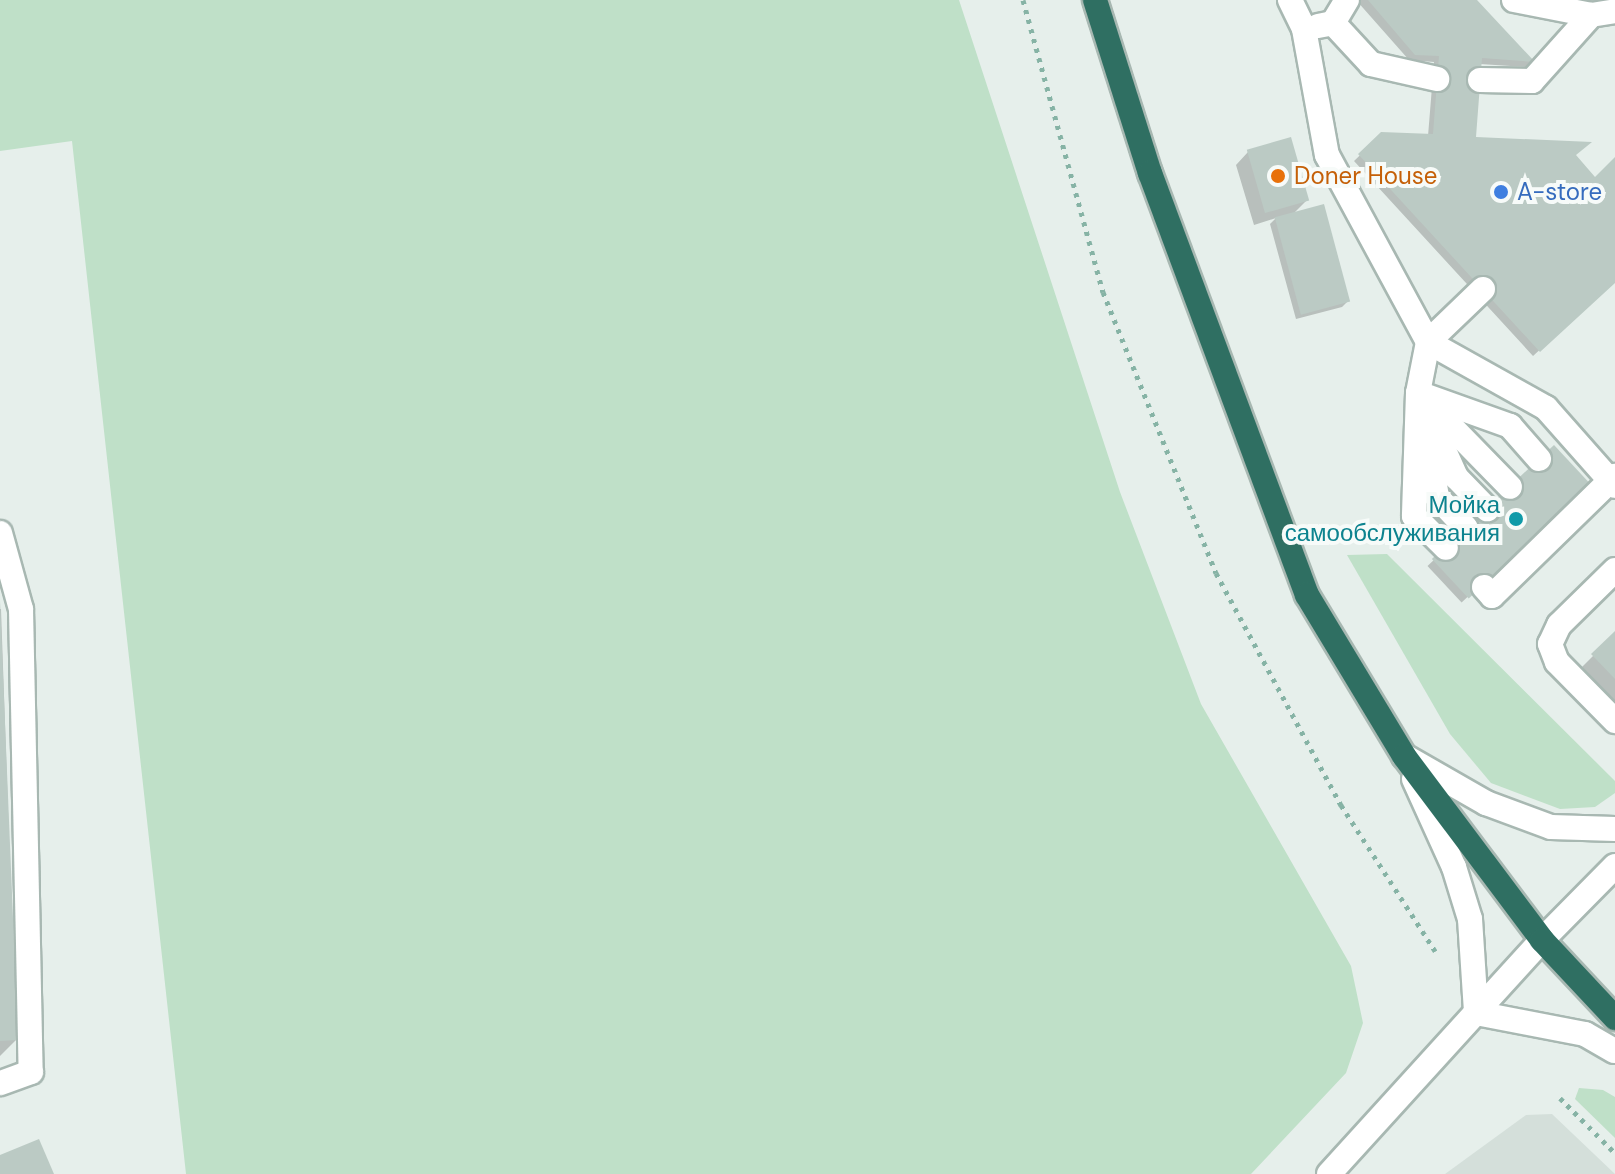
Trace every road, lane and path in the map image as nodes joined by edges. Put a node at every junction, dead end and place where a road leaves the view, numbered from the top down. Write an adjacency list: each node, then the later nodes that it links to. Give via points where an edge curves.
1 (1023, 0): 28 (path, via 1103,292 1216,573 1341,805)
2 (1095, 0): 24 (highway, via 1150,173 1307,595)
3 (1290, 0): 8 (street)
4 (1347, 0): 7 (street)
5 (1514, 0): 6 (street)
6 (1603, 13): 10 (street, via 1532,81)
7 (1333, 23): 8 (street); 9 (street, via 1371,64)
8 (1304, 29): 12 (street, via 1327,155)
9 (1437, 79)
10 (1480, 80)
11 (1483, 289): 12 (street)
12 (1428, 342): 13 (street); 15 (street, via 1546,408)
13 (1418, 393): 14 (street, via 1510,426); 16 (street); 17 (street, via 1456,477); 18 (street, via 1437,497); 20 (street, via 1414,516)
14 (1539, 459)
15 (1613, 481): 22 (street, via 1580,504 1506,575 1492,596)
16 (1510, 487)
17 (1487, 509)
18 (1466, 528)
19 (0, 533): 32 (street, via 21,609 31,1072)
20 (1446, 548)
21 (1615, 570): 23 (street, via 1559,625 1550,644 1557,662)
22 (1484, 587)
23 (1615, 721)
24 (1404, 756): 25 (street, via 1486,803 1551,827); 27 (highway); 29 (street, via 1454,867 1470,919)
25 (1615, 829)
26 (1615, 866): 27 (street)
27 (1542, 940): 29 (street); 30 (highway)
28 (1443, 964)
29 (1476, 1013): 31 (street, via 1585,1034); 35 (street)
30 (1615, 1018)
31 (1615, 1051)
32 (0, 1083)
33 (1560, 1098): 34 (path)
34 (1615, 1153)
35 (1329, 1174)

